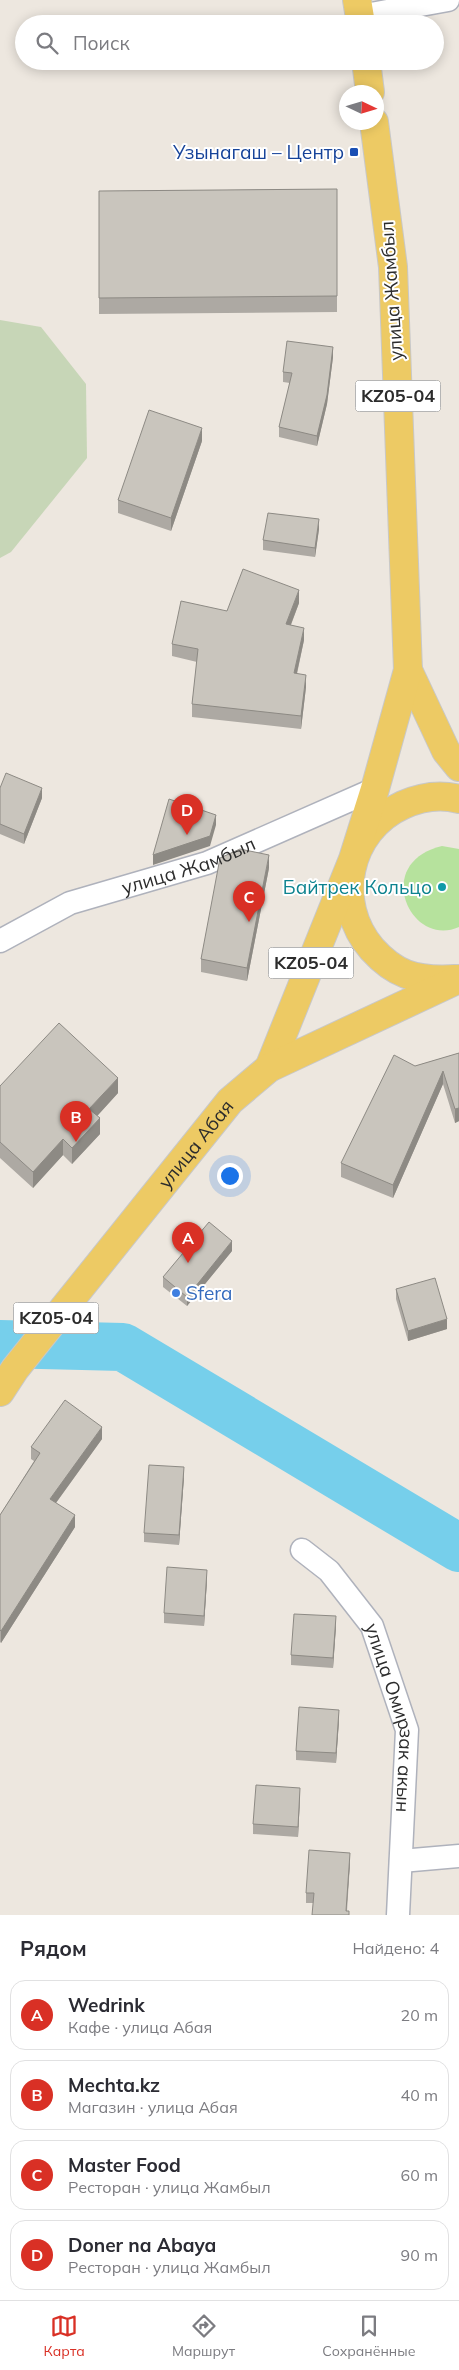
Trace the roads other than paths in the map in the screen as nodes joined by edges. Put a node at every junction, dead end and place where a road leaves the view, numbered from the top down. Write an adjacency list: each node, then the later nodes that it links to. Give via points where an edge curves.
1 (448, 0): 2 (street)
2 (359, 13)
3 (367, 70): 4 (main road)
4 (369, 85)
5 (375, 130): 6 (main road, улица Жамбыл / KZ05-04, via 393,267)
6 (408, 670): 7 (main road, улица Жамбыл / KZ05-04, via 446,751); 8 (main road, улица Жамбыл / KZ05-04)
7 (459, 767)
8 (375, 788): 10 (main road, улица Жамбыл / KZ05-04); 11 (street, улица Жамбыл, via 207,863 70,904)
9 (459, 799): 10 (main road, KZ05-04, via 447,796 417,799 390,811 367,832)
10 (353, 858): 12 (main road, KZ05-04, via 348,886 352,913 363,938 381,959 405,973 431,980); 13 (main road, улица Жамбыл / KZ05-04)
11 (0, 941)
12 (459, 979): 13 (main road, улица Абая / KZ05-04)
13 (270, 1068): 14 (main road, улица Абая / KZ05-04, via 230,1101)
14 (0, 1392)
15 (302, 1550): 17 (street, улица Омирзак акын, via 330,1571 372,1626 407,1730)
16 (459, 1856): 17 (street)
17 (401, 1861): 18 (street, улица Омирзак акын)
18 (398, 1915)

